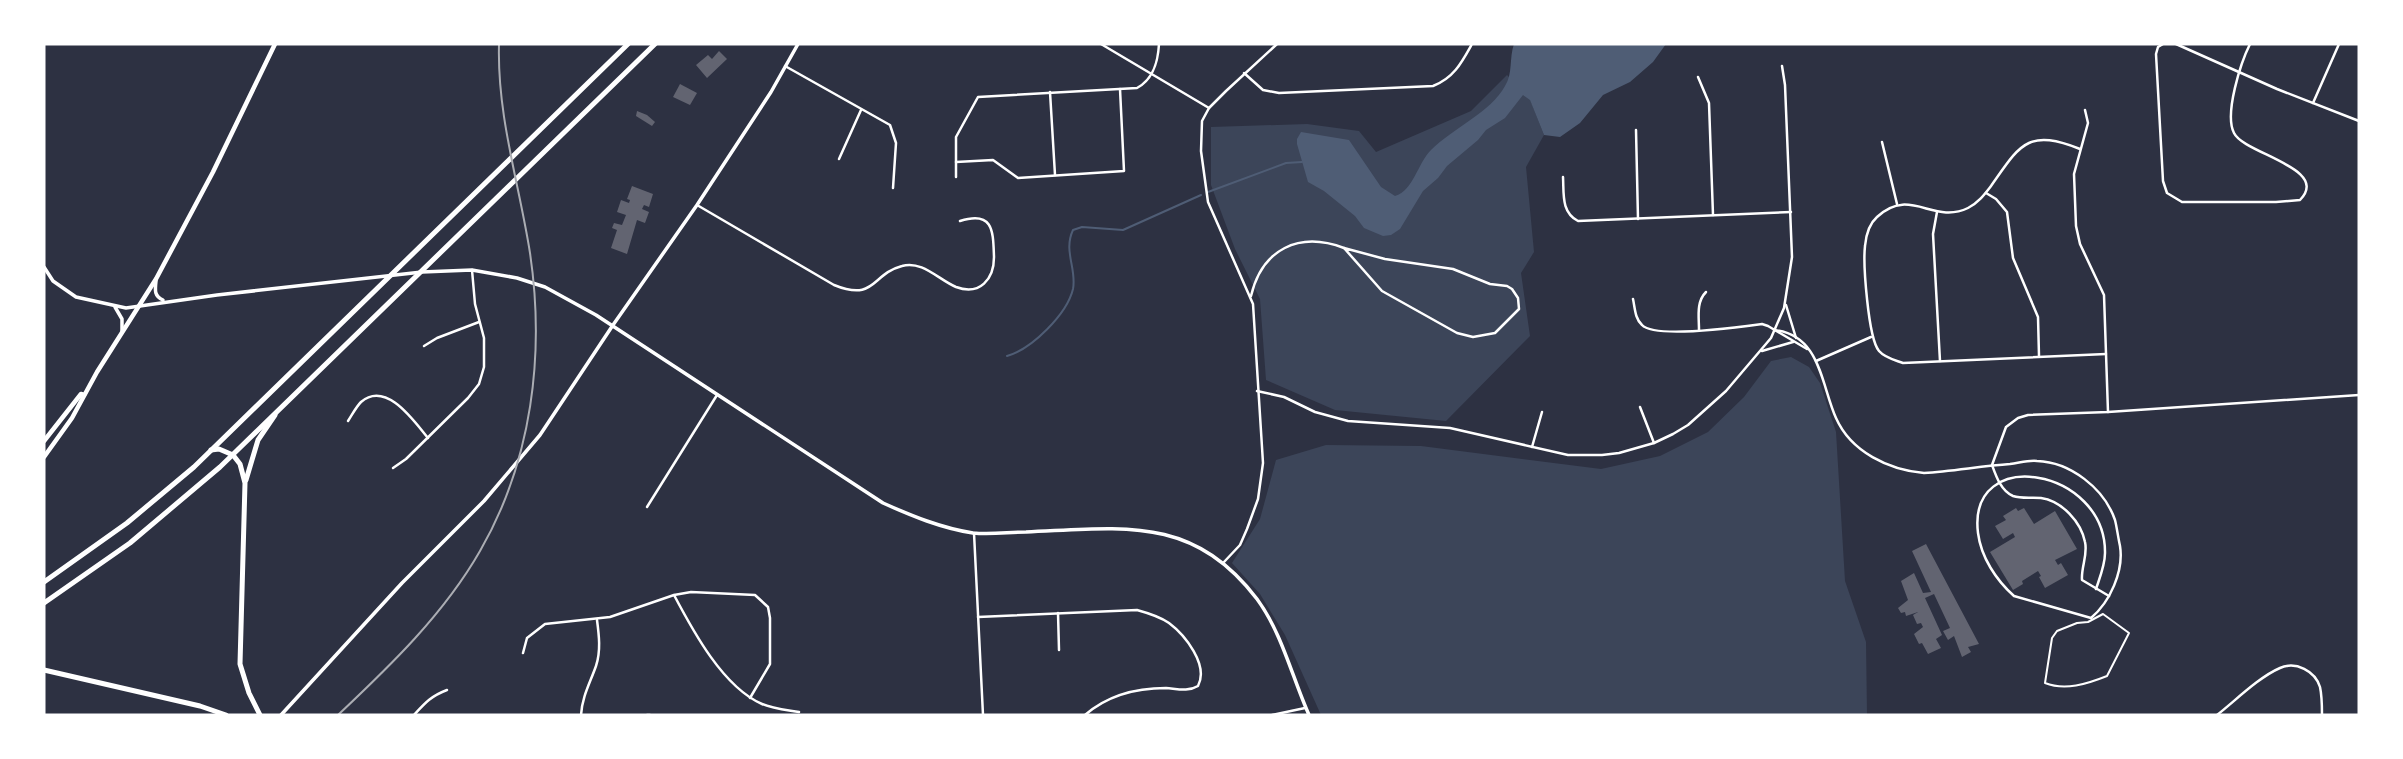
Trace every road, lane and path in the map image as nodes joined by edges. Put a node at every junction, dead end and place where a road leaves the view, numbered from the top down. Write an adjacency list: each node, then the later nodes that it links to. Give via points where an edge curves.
1 (275, 44): 46 (main road)
2 (628, 44): 80 (highway)
3 (655, 44): 74 (highway)
4 (798, 44): 13 (street)
5 (1101, 44): 17 (street)
6 (1159, 44): 17 (street)
7 (1277, 44): 16 (street)
8 (1472, 44): 16 (street, via 1452,75 1433,86 1279,93 1263,90)
9 (2162, 44): 15 (street, via 2156,54 2163,181 2166,193 2176,200 2294,202 2304,195 2306,183 2300,173 2243,145 2233,132 2230,115)
10 (2176, 44): 15 (street)
11 (2250, 44): 15 (street)
12 (2339, 44): 21 (street)
13 (785, 66): 23 (street); 36 (street)
14 (1783, 66): 38 (street)
15 (2240, 72): 21 (street)
16 (1244, 73): 22 (street)
17 (1152, 74): 19 (street, via 1137,88); 22 (street)
18 (1698, 76): 40 (street, via 1709,103)
19 (1120, 89): 20 (street); 31 (street, via 1124,171)
20 (1050, 92): 30 (street, via 978,97 957,132); 31 (street)
21 (2313, 103): 25 (street)
22 (1209, 108): 48 (street, via 1202,121 1201,151 1208,202)
23 (861, 110): 29 (street); 34 (street, via 893,131)
24 (2085, 110): 28 (street, via 2088,123)
25 (2359, 121)
26 (1636, 130): 41 (street)
27 (1882, 142): 37 (street)
28 (2080, 149): 35 (street, via 2052,139 2027,143); 63 (street, via 2074,174 2076,226 2104,295)
29 (839, 159)
30 (956, 162): 31 (street, via 993,160 1018,178); 32 (street)
31 (1055, 175)
32 (956, 177)
33 (1563, 177): 41 (street, via 1565,209 1573,218 1590,222)
34 (893, 188)
35 (1986, 192): 39 (street, via 1966,210); 64 (street, via 2007,212 2013,258 2038,317)
36 (697, 205): 42 (street, via 834,285 856,291 907,265 959,288 985,284 994,270 993,230 980,219); 55 (street)
37 (1897, 205): 39 (street, via 1906,203); 59 (street, via 1869,226 1865,247)
38 (1791, 212): 40 (street); 51 (street, via 1792,257)
39 (1937, 212): 66 (street, via 1933,234)
40 (1713, 215): 41 (street)
41 (1637, 219)
42 (960, 221)
43 (1344, 248): 43 (street, via 1382,291 1457,333 1473,337 1495,333 1518,309 1518,298 1507,286 1453,269); 48 (street, via 1309,241 1276,251 1254,281)
44 (44, 267): 53 (street, via 53,281 76,297)
45 (472, 270): 50 (street); 54 (street); 55 (street, via 545,287)
46 (156, 279): 50 (street, via 155,292); 52 (main road)
47 (1706, 292): 56 (street, via 1699,304)
48 (1251, 296): 67 (street)
49 (1633, 299): 56 (street, via 1636,316 1649,330)
50 (165, 301): 52 (street)
51 (1785, 302): 57 (street); 60 (street)
52 (140, 306): 53 (street); 58 (main road)
53 (115, 307): 58 (street, via 122,319)
54 (480, 322): 61 (street); 76 (street, via 485,350 479,384)
55 (612, 326): 69 (street); 108 (street, via 523,458)
56 (1699, 330): 57 (street, via 1762,324)
57 (1774, 330): 60 (street); 62 (street)
58 (122, 335): 68 (main road)
59 (1872, 337): 65 (street); 66 (street, via 1888,358 1903,363)
60 (1795, 340): 62 (street); 65 (street)
61 (424, 346)
62 (1759, 352): 78 (street, via 1714,404)
63 (2106, 354): 64 (street); 73 (street)
64 (2039, 357): 66 (street)
65 (1816, 361): 83 (street, via 1837,421 1867,454 1908,471 1944,472)
66 (1940, 361)
67 (1257, 391): 79 (street, via 1348,421 1450,428); 89 (street, via 1262,480 1240,545)
68 (84, 395): 77 (main road); 82 (main road)
69 (717, 395): 87 (street); 88 (street, via 883,503 920,520)
70 (2359, 395): 73 (street)
71 (1640, 407): 78 (street)
72 (1542, 412): 79 (street)
73 (2108, 412): 83 (street, via 2018,418 2003,432)
74 (275, 415): 81 (highway); 85 (highway, via 258,440)
75 (348, 421): 76 (street, via 362,401 383,396)
76 (428, 438): 84 (street)
77 (44, 440)
78 (1654, 443): 79 (street, via 1585,456)
79 (1532, 447)
80 (211, 450): 81 (highway); 90 (highway, via 127,523)
81 (233, 455): 85 (highway); 94 (highway, via 153,525)
82 (44, 457)
83 (1992, 465): 86 (street); 93 (street, via 2048,463 2070,470 2098,490 2115,521 2121,552)
84 (393, 468)
85 (245, 483): 107 (highway, via 240,646 244,682)
86 (1999, 483): 91 (street, via 2012,496 2044,498 2058,504 2078,522 2085,542 2082,580); 91 (street, via 2036,476 2064,485 2084,501 2100,525 2105,552); 93 (street, via 1990,487 1978,504 1976,518 1980,547 2006,589 2014,596 2091,618)
87 (647, 507)
88 (974, 533): 89 (street, via 1111,527 1152,531 1191,543); 96 (street)
89 (1224, 562): 104 (street, via 1273,626)
90 (44, 582)
91 (2096, 589): 93 (street)
92 (674, 595): 97 (street); 103 (street, via 702,644); 103 (street, via 743,594 765,602 770,618 770,664)
93 (2109, 596)
94 (44, 603)
95 (1058, 613): 96 (street); 99 (street); 112 (street, via 1120,609 1154,615 1169,623 1192,648 1201,675 1198,686 1187,690 1130,692)
96 (978, 617): 111 (street)
97 (597, 619): 100 (street, via 545,624 527,638); 110 (street, via 597,663 583,696)
98 (2077, 623): 98 (path, via 2052,638 2045,683 2079,685 2107,676 2129,633 2104,614)
99 (1059, 650)
100 (523, 653)
101 (44, 670): 106 (highway)
102 (447, 690): 109 (street, via 425,702)
103 (750, 698): 105 (street)
104 (1305, 708): 113 (street); 114 (street)
105 (799, 712)
106 (226, 715)
107 (260, 715)
108 (281, 715)
109 (414, 715)
110 (581, 715)
111 (983, 715)
112 (1085, 715)
113 (1272, 715)
114 (1308, 715)
115 (2217, 715): 116 (street, via 2278,669 2295,666 2317,680)
116 (2322, 715)

